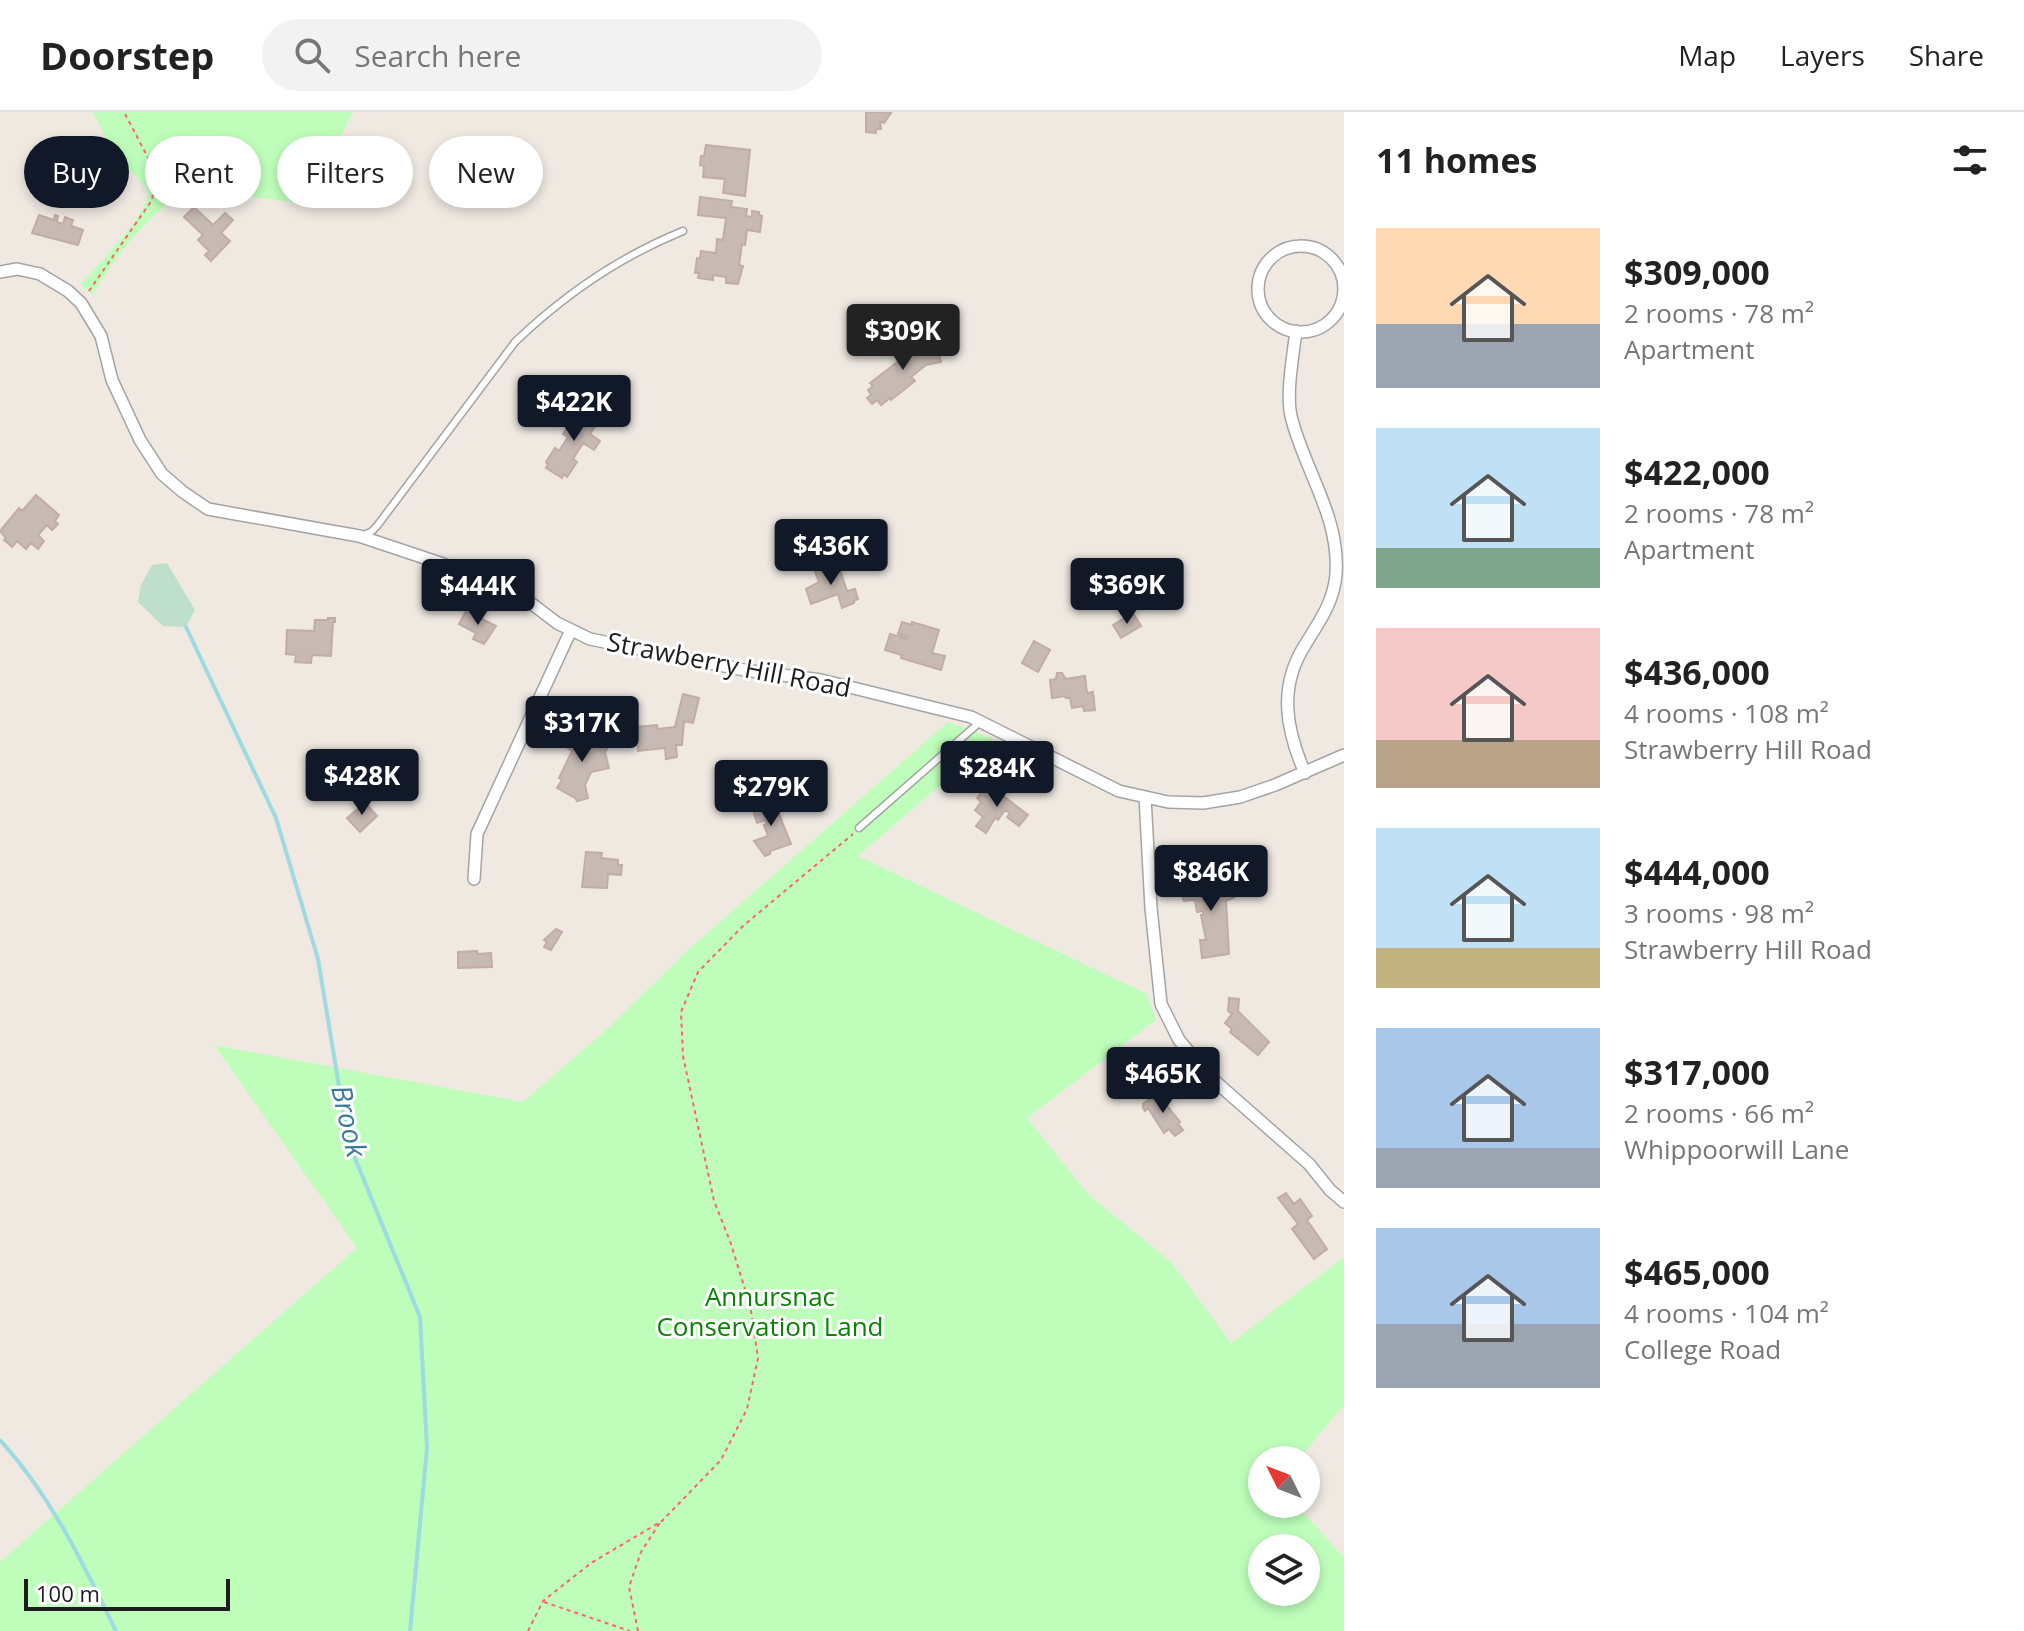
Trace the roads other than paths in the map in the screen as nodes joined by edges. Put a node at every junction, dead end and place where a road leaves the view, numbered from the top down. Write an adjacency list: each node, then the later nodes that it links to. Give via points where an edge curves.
1 (683, 231): 4 (lane, via 611,265 535,323 515,342 377,526)
2 (0, 272): 4 (street, Strawberry Hill Road, via 40,274 81,303 101,336 112,380 140,440 162,474 183,492 208,509)
3 (1296, 331): 3 (street, via 1268,317 1258,287 1265,265 1276,254 1306,246 1333,260 1341,274 1343,297 1326,323); 8 (street, via 1290,413 1337,551 1329,606 1303,647 1287,689 1288,727)
4 (359, 536): 5 (street, Strawberry Hill Road, via 496,584)
5 (571, 630): 6 (street, Strawberry Hill Road, via 627,647 821,680); 11 (street, via 477,834)
6 (981, 721): 9 (street, Strawberry Hill Road, via 1095,781); 10 (lane)
7 (1344, 755): 8 (street, Strawberry Hill Road)
8 (1305, 773): 9 (street, Strawberry Hill Road, via 1240,797 1203,803)
9 (1145, 797): 12 (street, via 1161,1004 1179,1040 1209,1076)
10 (859, 828)
11 (474, 879)
12 (1344, 1202)

